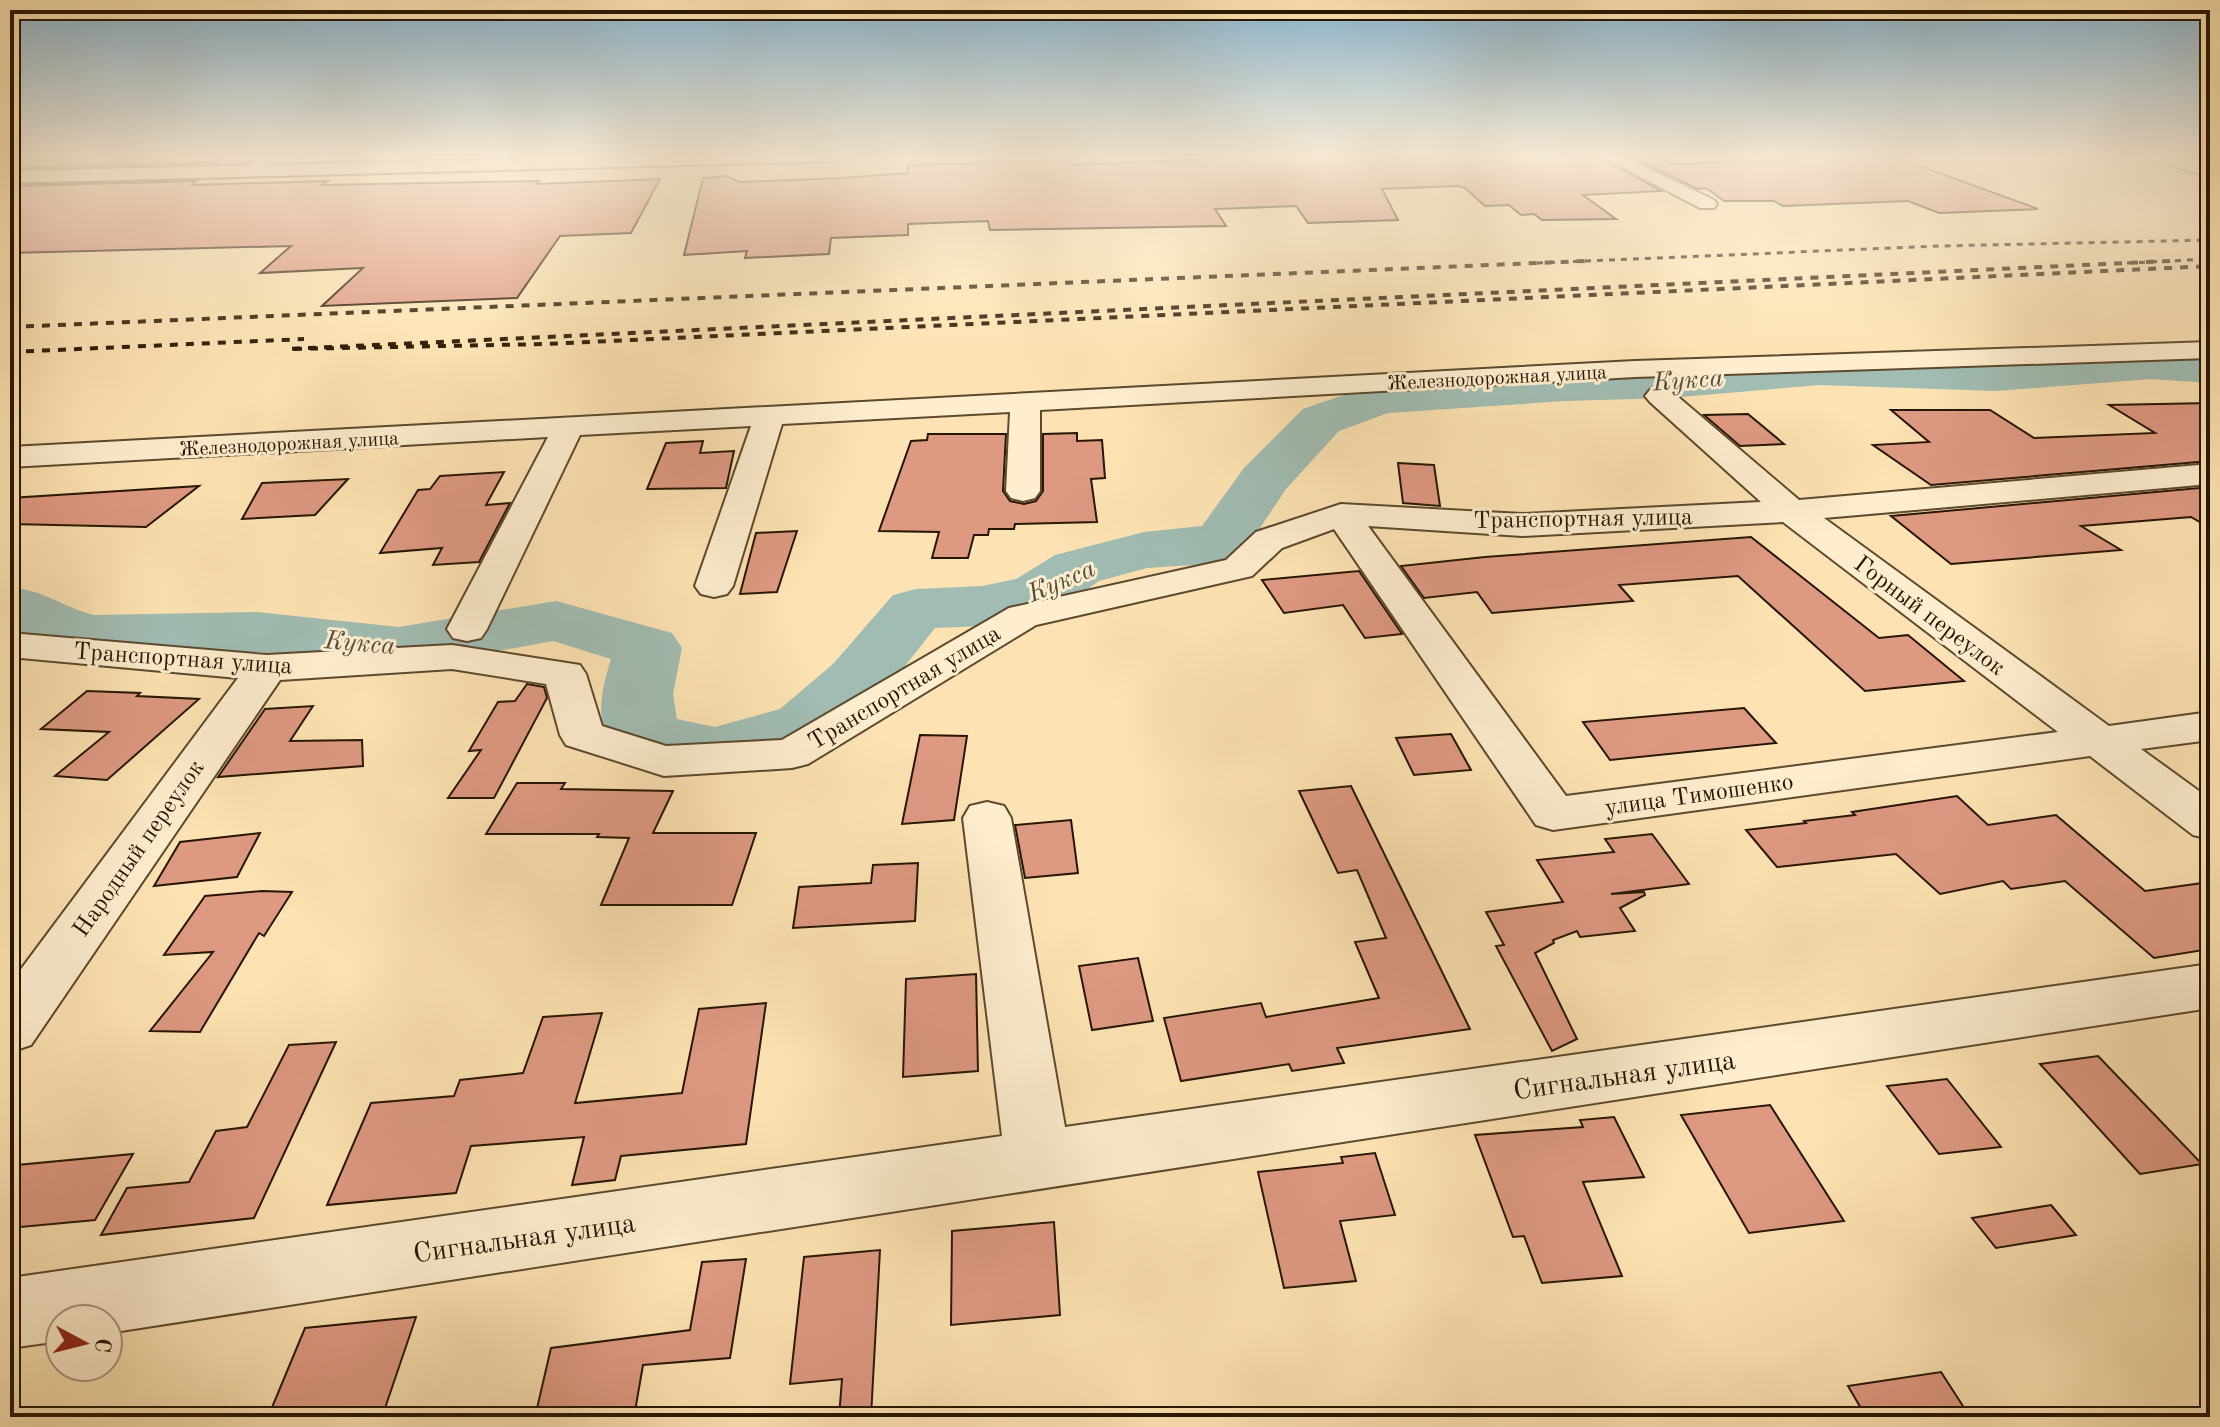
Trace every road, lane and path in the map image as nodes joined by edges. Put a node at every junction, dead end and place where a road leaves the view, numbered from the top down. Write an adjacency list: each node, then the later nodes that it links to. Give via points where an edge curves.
1 (2210, 350): 2 (street, Железнодорожная улица)
2 (1645, 381): 3 (street, Железнодорожная улица); 9 (street, Горный переулок)
3 (1025, 404): 4 (street, Железнодорожная улица); 8 (street)
4 (769, 418): 5 (street, Железнодорожная улица); 11 (street)
5 (568, 429): 6 (street, Железнодорожная улица); 12 (street)
6 (10, 457)
7 (2210, 474): 9 (street, Транспортная улица)
8 (1023, 491)
9 (1791, 511): 10 (street, Транспортная улица, via 1522,525); 16 (street, Горный переулок)
10 (1341, 514): 14 (street, Транспортная улица, via 1269,540 1239,568 1023,616 792,754 664,761 582,735 565,674 452,657); 16 (street, улица Тимошенко, via 1553,814)
11 (714, 586)
12 (467, 629)
13 (10, 645): 14 (street, Транспортная улица)
14 (267, 668): 20 (street, Народный переулок)
15 (2210, 726): 16 (street, улица Тимошенко)
16 (2096, 740): 18 (street, Горный переулок)
17 (987, 818): 21 (street)
18 (2210, 823)
19 (2210, 986): 21 (street, Сигнальная улица)
20 (10, 1028)
21 (1038, 1161): 22 (street, Сигнальная улица)
22 (10, 1313)

